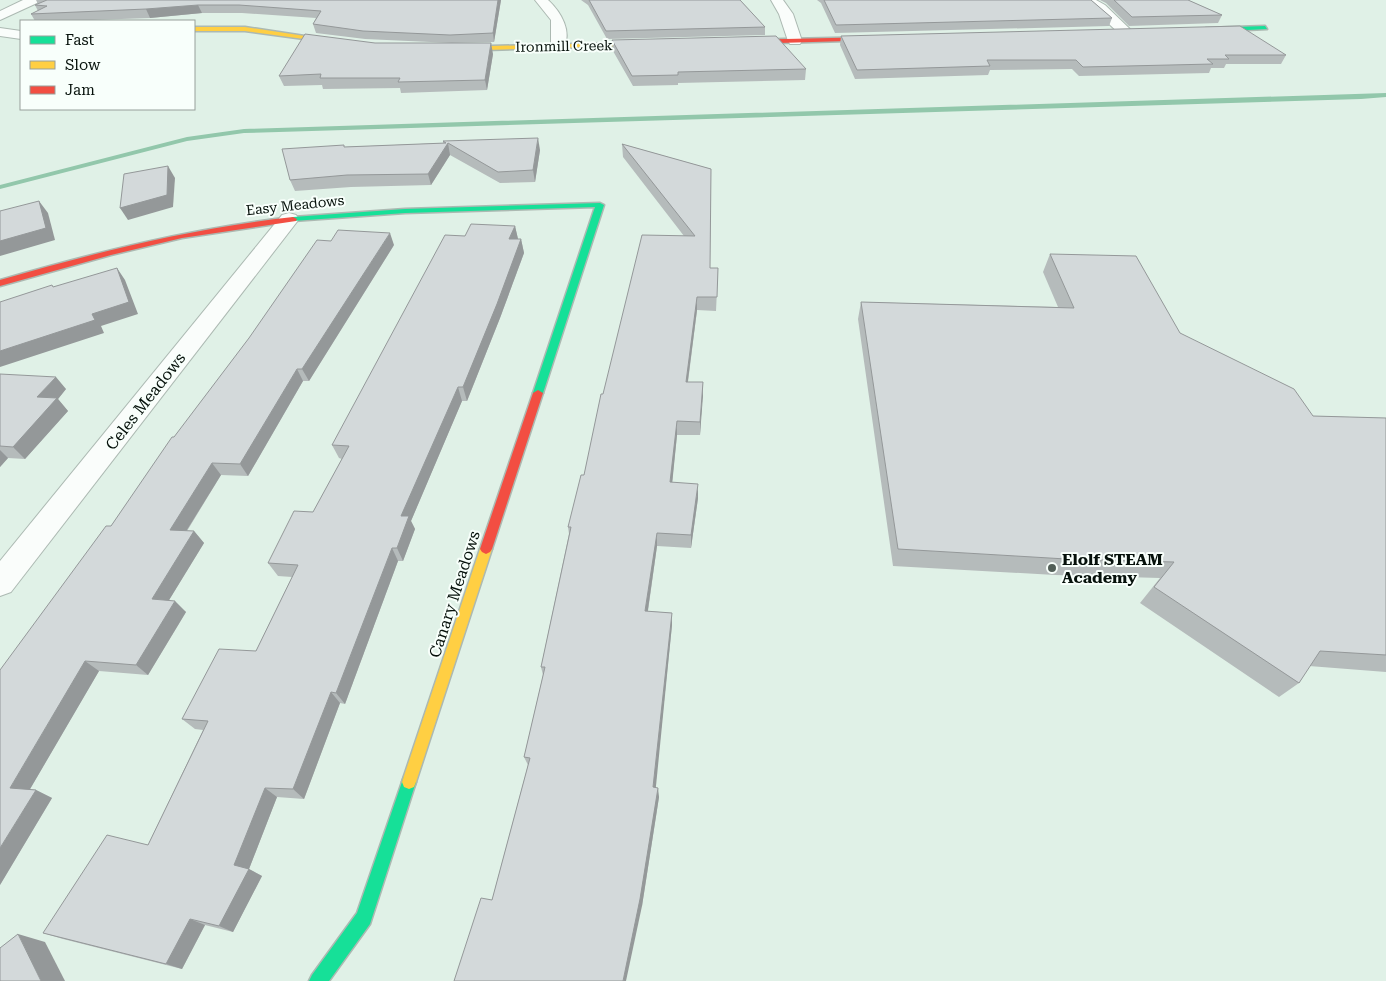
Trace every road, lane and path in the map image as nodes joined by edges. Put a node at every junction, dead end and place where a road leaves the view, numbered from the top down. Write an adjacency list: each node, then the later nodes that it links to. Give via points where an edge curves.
1 (33, 0): 5 (street)
2 (541, 0): 18 (street, via 556,14 561,28)
3 (777, 0): 14 (street, via 786,14)
4 (1087, 0): 11 (street)
5 (0, 16)
6 (1265, 28): 8 (street)
7 (195, 29): 16 (street, via 245,29)
8 (1196, 30)
9 (0, 32): 12 (street)
10 (1108, 33): 11 (street)
11 (1132, 33)
12 (20, 35)
13 (892, 38): 14 (street)
14 (794, 41): 15 (street)
15 (736, 42)
16 (353, 44)
17 (667, 44): 18 (street, Ironmill Creek)
18 (558, 46): 19 (street, Ironmill Creek)
19 (443, 49)
20 (600, 205): 21 (street, Easy Meadows); 24 (street, Canary Meadows, via 364,918)
21 (289, 219): 22 (street, Easy Meadows, via 174,237); 23 (street, Celes Meadows)
22 (0, 283)
23 (0, 583)
24 (318, 981)

